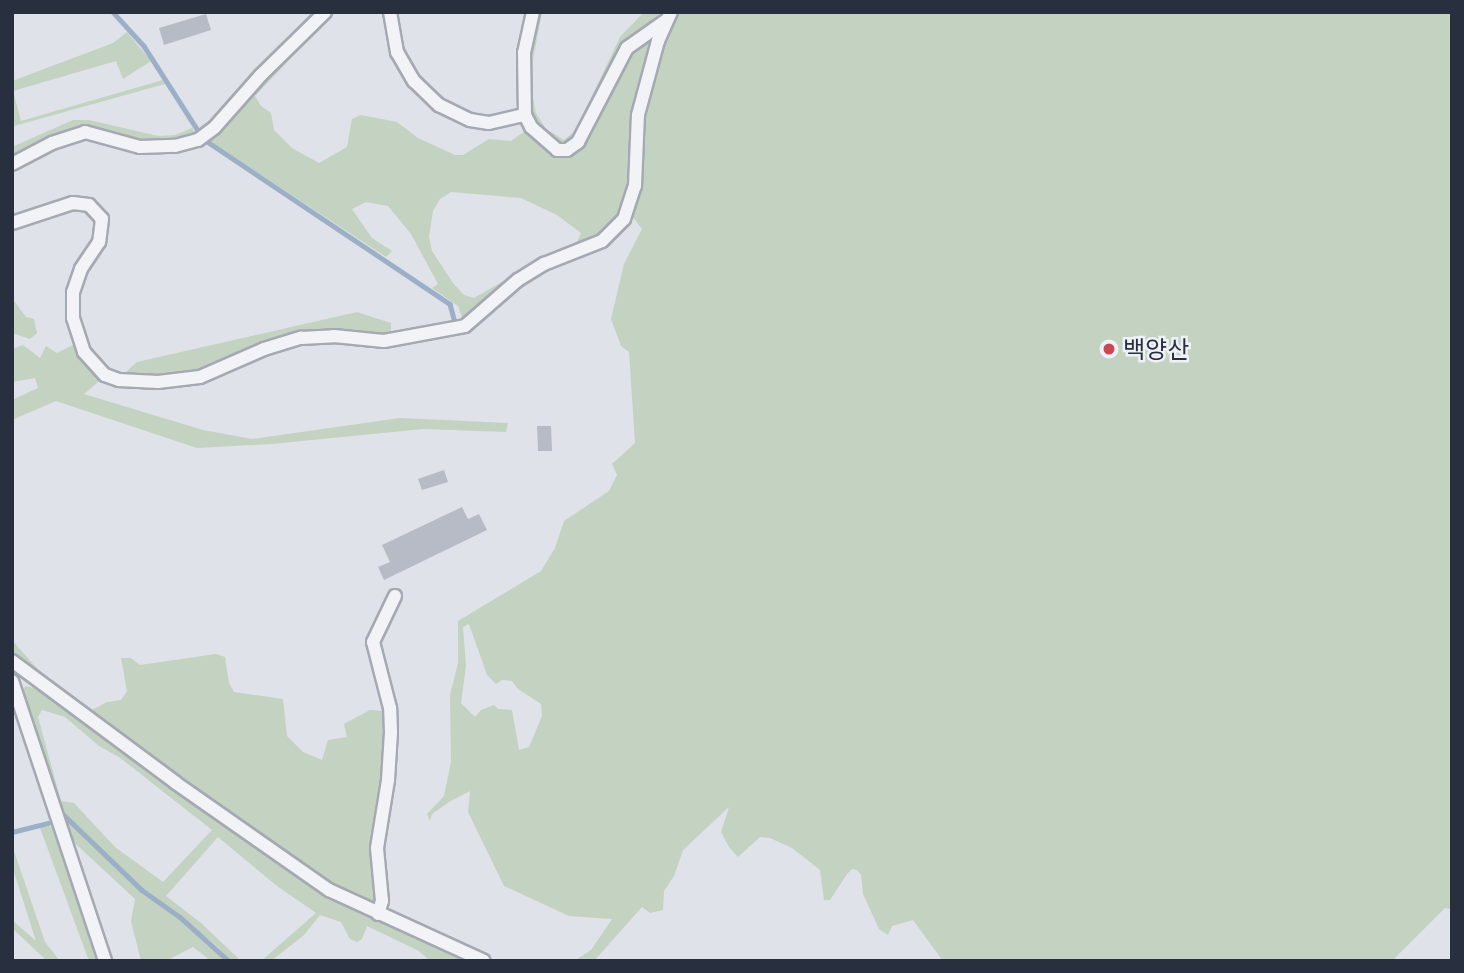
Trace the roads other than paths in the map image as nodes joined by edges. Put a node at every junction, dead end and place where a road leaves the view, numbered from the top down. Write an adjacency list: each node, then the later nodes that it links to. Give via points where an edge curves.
1 (325, 12): 6 (street, via 215,128 198,140 140,147 85,132)
2 (390, 12): 5 (street, via 397,52 414,81 439,105 489,124)
3 (533, 12): 5 (street, via 524,53)
4 (668, 17): 5 (street, via 627,47 588,127 567,150 545,143); 7 (street, via 638,115 635,186 624,219 602,241 544,264 518,280 465,326 384,341 301,338 200,377 119,380 106,375 84,352 73,318 75,282 99,242 102,219 89,205 73,203)
5 (525, 115)
6 (12, 164)
7 (12, 223)
8 (394, 596): 11 (street, via 373,642 390,708 391,732 377,848 382,901)
9 (12, 661): 11 (street, via 293,866)
10 (12, 681): 12 (street)
11 (378, 914): 13 (street)
12 (104, 961)
13 (484, 961)

